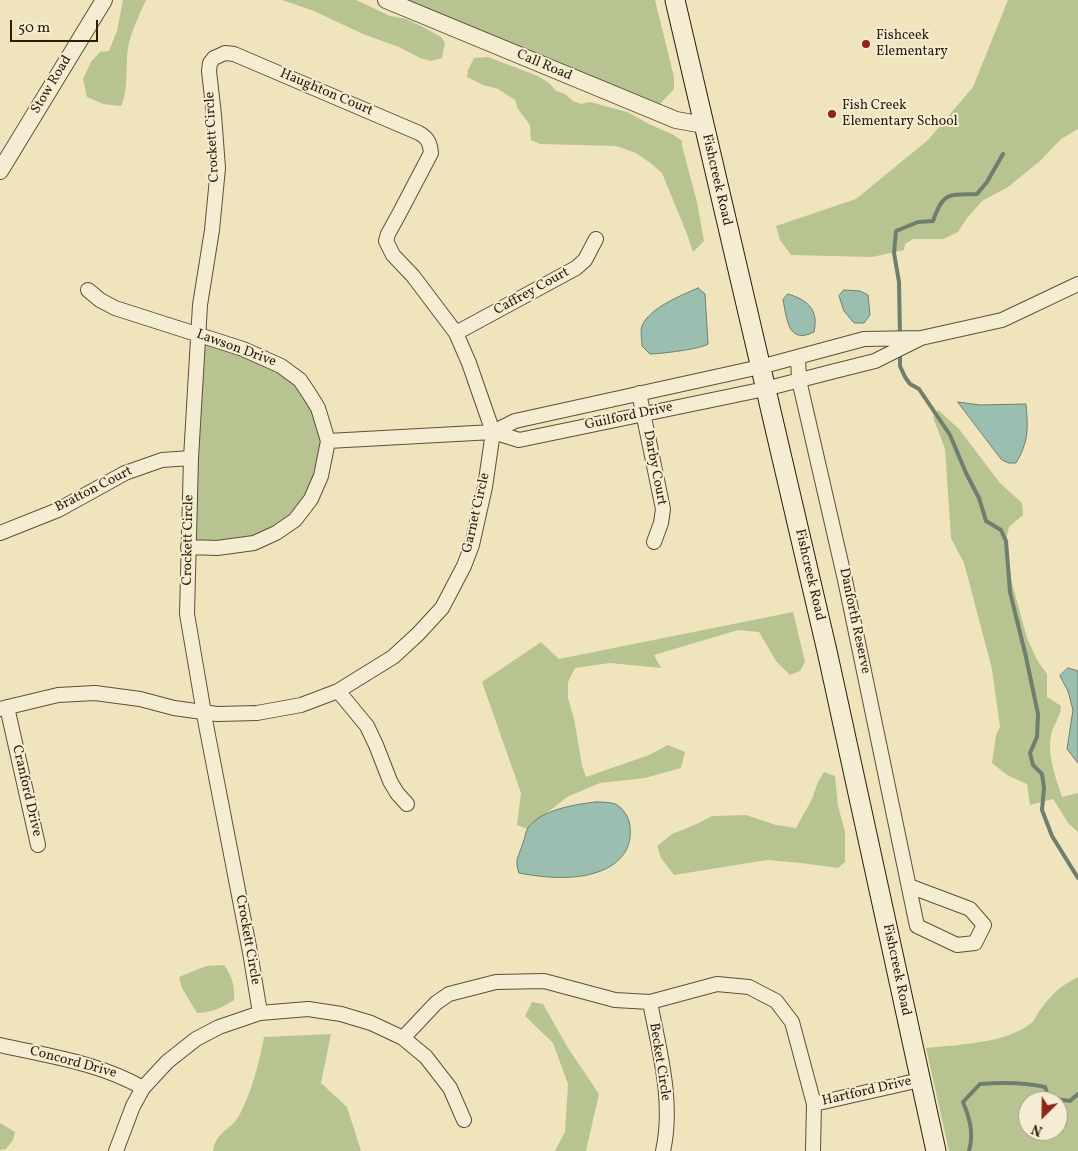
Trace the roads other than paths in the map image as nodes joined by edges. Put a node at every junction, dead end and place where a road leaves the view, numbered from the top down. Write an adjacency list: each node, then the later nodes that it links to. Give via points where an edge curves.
1 (104, 0): 6 (street, Stow Road)
2 (386, 0): 5 (street, Call Road, via 676,120)
3 (675, 0): 5 (main road, Fishcreek Road)
4 (210, 63): 7 (street, Haughton Court, via 219,55 234,54 426,137 431,152); 12 (street, Crockett Circle, via 218,168)
5 (704, 125): 15 (main road, Fishcreek Road)
6 (0, 171)
7 (388, 234): 11 (street, Garnet Circle, via 386,241 393,255)
8 (596, 239): 11 (street, Caffrey Court, via 585,260 576,268)
9 (1078, 284): 13 (street, Guilford Drive, via 1002,320)
10 (88, 290): 12 (street, Lawson Drive, via 115,308)
11 (456, 333): 20 (street, Garnet Circle)
12 (198, 335): 21 (street, Lawson Drive, via 262,356 300,380 318,408); 22 (street, Crockett Circle)
13 (892, 345): 14 (street, Guilford Drive, via 864,339); 16 (street, Guilford Drive, via 875,361)
14 (798, 357): 15 (street, Guilford Drive); 16 (street, Danforth Reserve)
15 (760, 367): 17 (main road, Fishcreek Road); 18 (street, Guilford Drive)
16 (799, 380): 17 (street, Guilford Drive); 31 (street, Danforth Reserve)
17 (765, 389): 19 (street, Guilford Drive); 36 (main road, Fishcreek Road, via 825,643)
18 (639, 393): 19 (street, Darby Court); 20 (street, Guilford Drive, via 515,421)
19 (643, 414): 20 (street, Guilford Drive, via 519,440); 24 (street, Darby Court, via 663,509)
20 (493, 432): 21 (street, Guilford Drive); 26 (street, Garnet Circle, via 476,530 452,593 418,634 392,657)
21 (328, 441): 25 (street, Lawson Drive, via 321,476 311,499 295,520 254,543 217,548)
22 (191, 458): 23 (street, Bratton Court, via 162,460 125,473 58,510); 25 (street, Crockett Circle)
23 (0, 533)
24 (654, 542)
25 (188, 546): 28 (street, Crockett Circle, via 187,614)
26 (338, 691): 28 (street, Garnet Circle, via 301,705 260,713); 29 (street, via 367,728 390,781)
27 (3, 708): 28 (street, Garnet Circle, via 58,695 95,692); 30 (street, Cranford Drive)
28 (204, 713): 33 (street, Crockett Circle)
29 (407, 804)
30 (38, 845)
31 (909, 886): 31 (street, Danforth Reserve, via 917,926 956,945 975,943 984,925 970,909)
32 (650, 1002): 34 (street, via 616,1000 544,981 496,982 449,994); 38 (street, via 717,984 749,987 776,1001 792,1022); 41 (street, Becket Circle, via 665,1084 667,1122)
33 (260, 1013): 34 (street, via 308,1009 341,1014 371,1023); 37 (street, via 196,1039 167,1062)
34 (402, 1038): 39 (street, via 426,1057 450,1088)
35 (0, 1045): 37 (street, Concord Drive, via 85,1064 120,1075)
36 (920, 1080): 38 (street, Hartford Drive); 43 (main road, Fishcreek Road)
37 (143, 1088): 40 (street)
38 (814, 1104): 42 (street)
39 (464, 1120)
40 (116, 1151)
41 (663, 1151)
42 (813, 1151)
43 (936, 1151)

